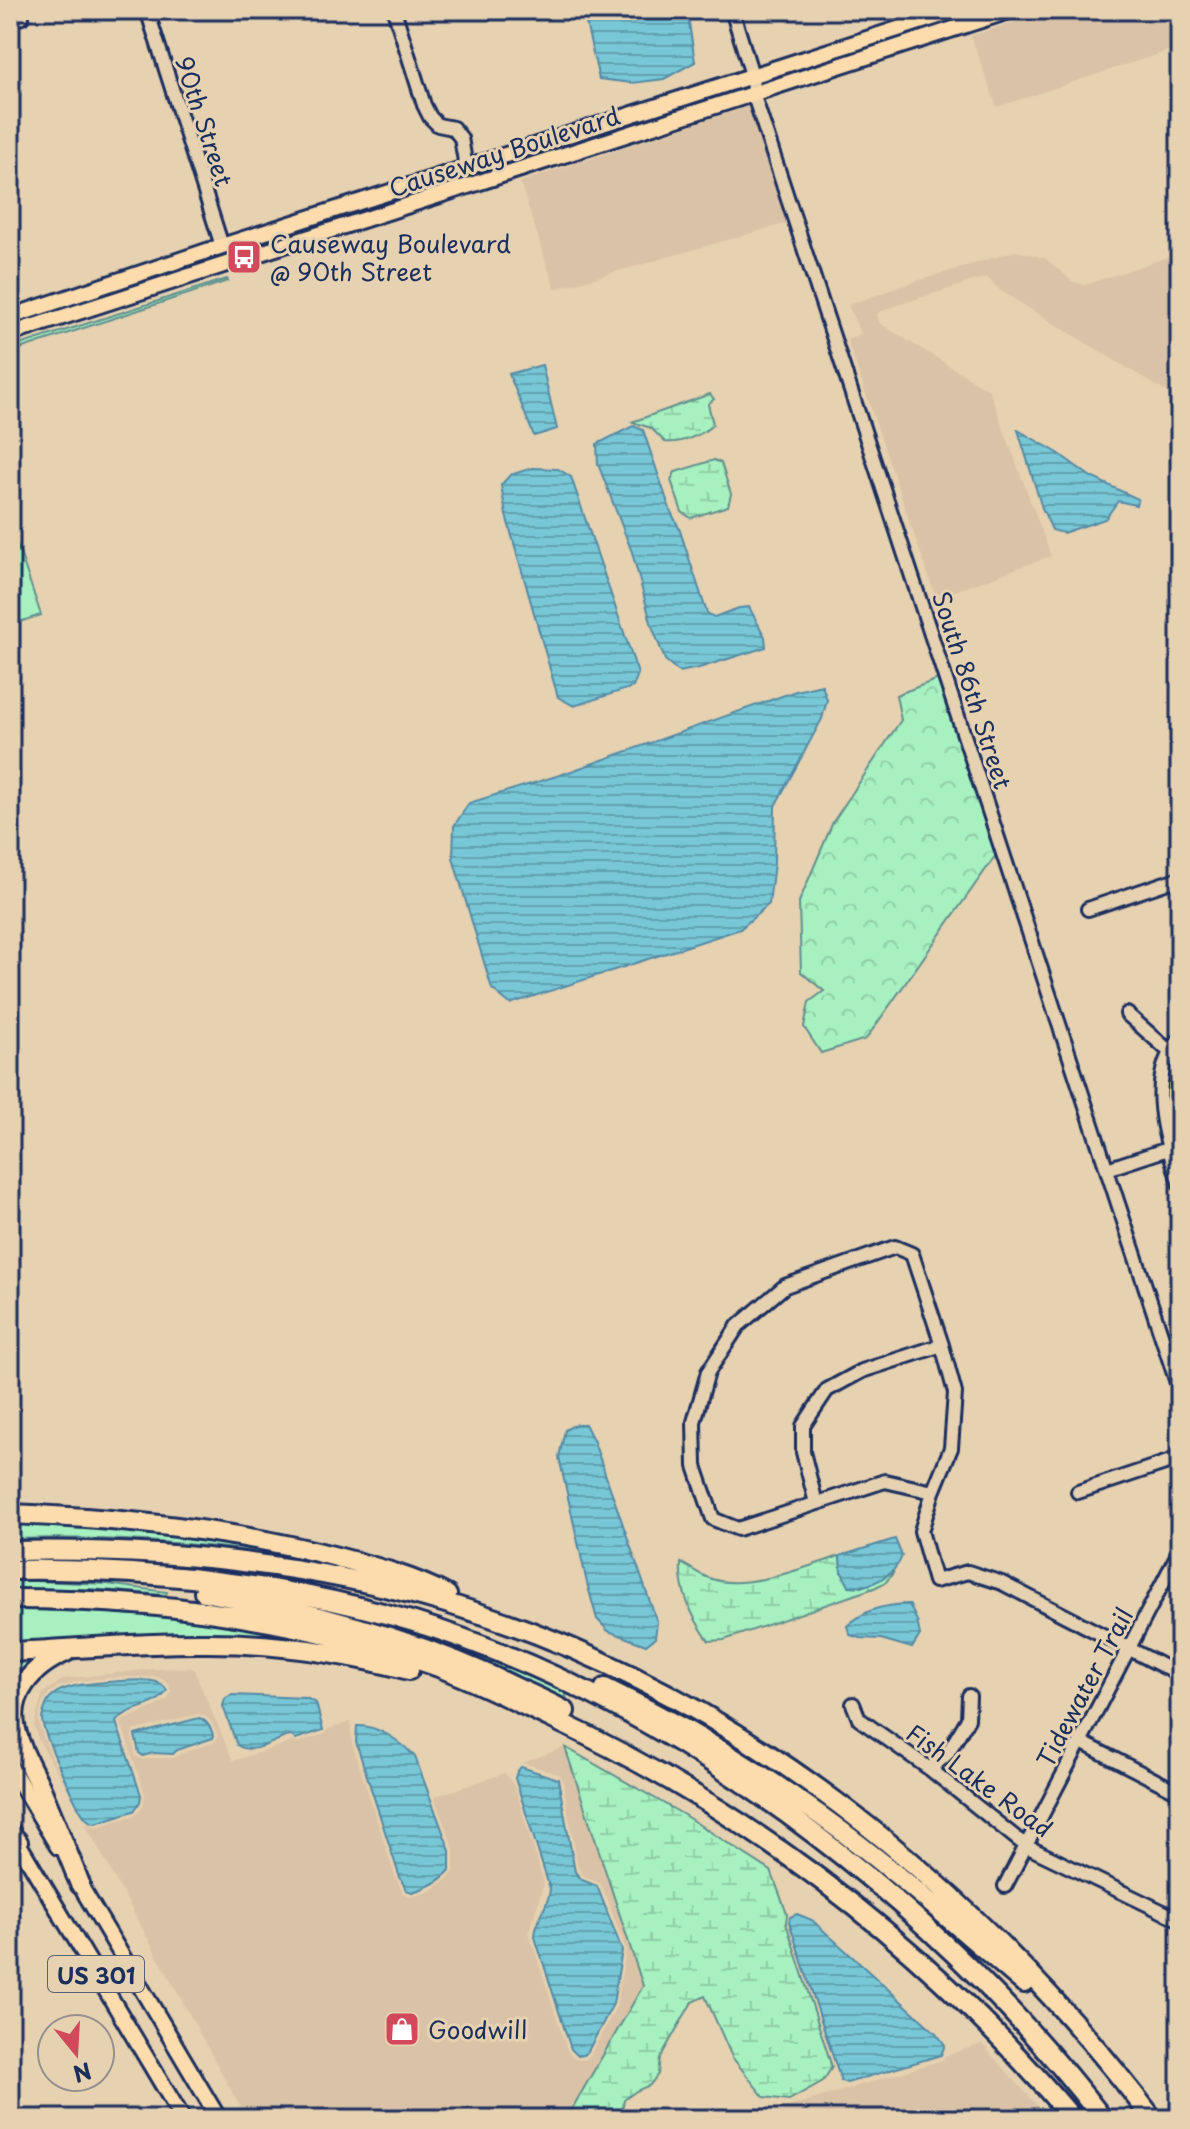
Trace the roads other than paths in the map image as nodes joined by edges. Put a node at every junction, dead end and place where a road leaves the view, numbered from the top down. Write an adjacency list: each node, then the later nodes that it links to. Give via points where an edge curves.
1 (20, 10): 8 (street, via 22,17)
2 (147, 10): 16 (street, 90th Street)
3 (394, 10): 13 (street, via 424,105 438,125 453,128 461,138)
4 (732, 10): 10 (street, South 86th Street)
5 (957, 10): 10 (main road, Causeway Boulevard)
6 (981, 10): 9 (main road, via 940,26)
7 (1012, 10): 9 (main road, Causeway Boulevard)
8 (10, 21)
9 (933, 35): 11 (main road, Causeway Boulevard)
10 (752, 75): 11 (street, South 86th Street); 12 (main road, Causeway Boulevard)
11 (753, 93): 14 (main road, Causeway Boulevard); 25 (street, South 86th Street)
12 (581, 130): 13 (main road, Causeway Boulevard); 14 (main road, via 560,145 487,170)
13 (466, 167): 15 (main road, via 450,185); 16 (main road, Causeway Boulevard)
14 (484, 180): 15 (main road, Causeway Boulevard)
15 (384, 212): 18 (main road, Causeway Boulevard)
16 (222, 246): 17 (main road, Causeway Boulevard)
17 (10, 317)
18 (10, 334)
19 (1180, 878): 20 (street)
20 (1088, 909)
21 (1127, 1014): 23 (street)
22 (1180, 1038): 23 (street)
23 (1169, 1051): 24 (street, via 1159,1090)
24 (1174, 1147): 25 (street); 26 (street)
25 (1107, 1169): 28 (street, South 86th Street)
26 (1180, 1185)
27 (942, 1345): 30 (street, via 955,1393 951,1448); 32 (street, via 862,1371 827,1390 803,1426 803,1452); 32 (street, via 912,1254 895,1247 785,1286 738,1326 708,1372 694,1422 695,1466 713,1519 738,1529)
28 (1177, 1383)
29 (1180, 1458): 31 (street)
30 (933, 1492): 32 (street, via 885,1481); 41 (street, via 921,1531 935,1581 968,1572 1002,1583)
31 (1078, 1492)
32 (816, 1503)
33 (10, 1514): 39 (highway, via 160,1524 289,1545 418,1582)
34 (1180, 1550): 41 (street, Tidewater Trail)
35 (10, 1551): 39 (highway, via 130,1552 236,1561 362,1582)
36 (10, 1570): 37 (highway)
37 (131, 1573): 45 (highway, via 360,1608 461,1637); 48 (highway, via 377,1633 480,1670)
38 (10, 1599): 44 (highway, via 152,1605 258,1619 388,1651)
39 (473, 1612): 58 (highway, via 552,1640 653,1686 775,1758 907,1858 966,1911)
40 (72, 1649): 42 (highway); 44 (highway, via 195,1643 288,1647); 55 (highway, via 32,1673 18,1695 14,1717 18,1739)
41 (1129, 1649): 43 (street); 49 (street, Tidewater Trail)
42 (10, 1652)
43 (1180, 1675)
44 (478, 1685): 48 (highway)
45 (594, 1689): 58 (highway, via 660,1715 822,1816); 62 (highway, via 749,1789 893,1900 990,1990)
46 (969, 1696): 51 (street, via 968,1719 947,1754)
47 (853, 1704): 51 (street, Fish Lake Road, via 859,1719)
48 (572, 1722): 61 (highway, via 742,1823 824,1881 982,2019)
49 (1081, 1742): 52 (street); 54 (street, Tidewater Trail)
50 (10, 1766): 55 (main road, US 301)
51 (930, 1769): 54 (street, Fish Lake Road)
52 (1180, 1793)
53 (13, 1835): 59 (main road, US 301)
54 (1026, 1846): 56 (street, Tidewater Trail); 57 (street, Fish Lake Road)
55 (80, 1884): 60 (main road, US 301)
56 (1005, 1886)
57 (1180, 1920)
58 (1083, 2035): 63 (highway)
59 (183, 2119)
60 (219, 2119)
61 (1073, 2119)
62 (1103, 2119)
63 (1153, 2119)

